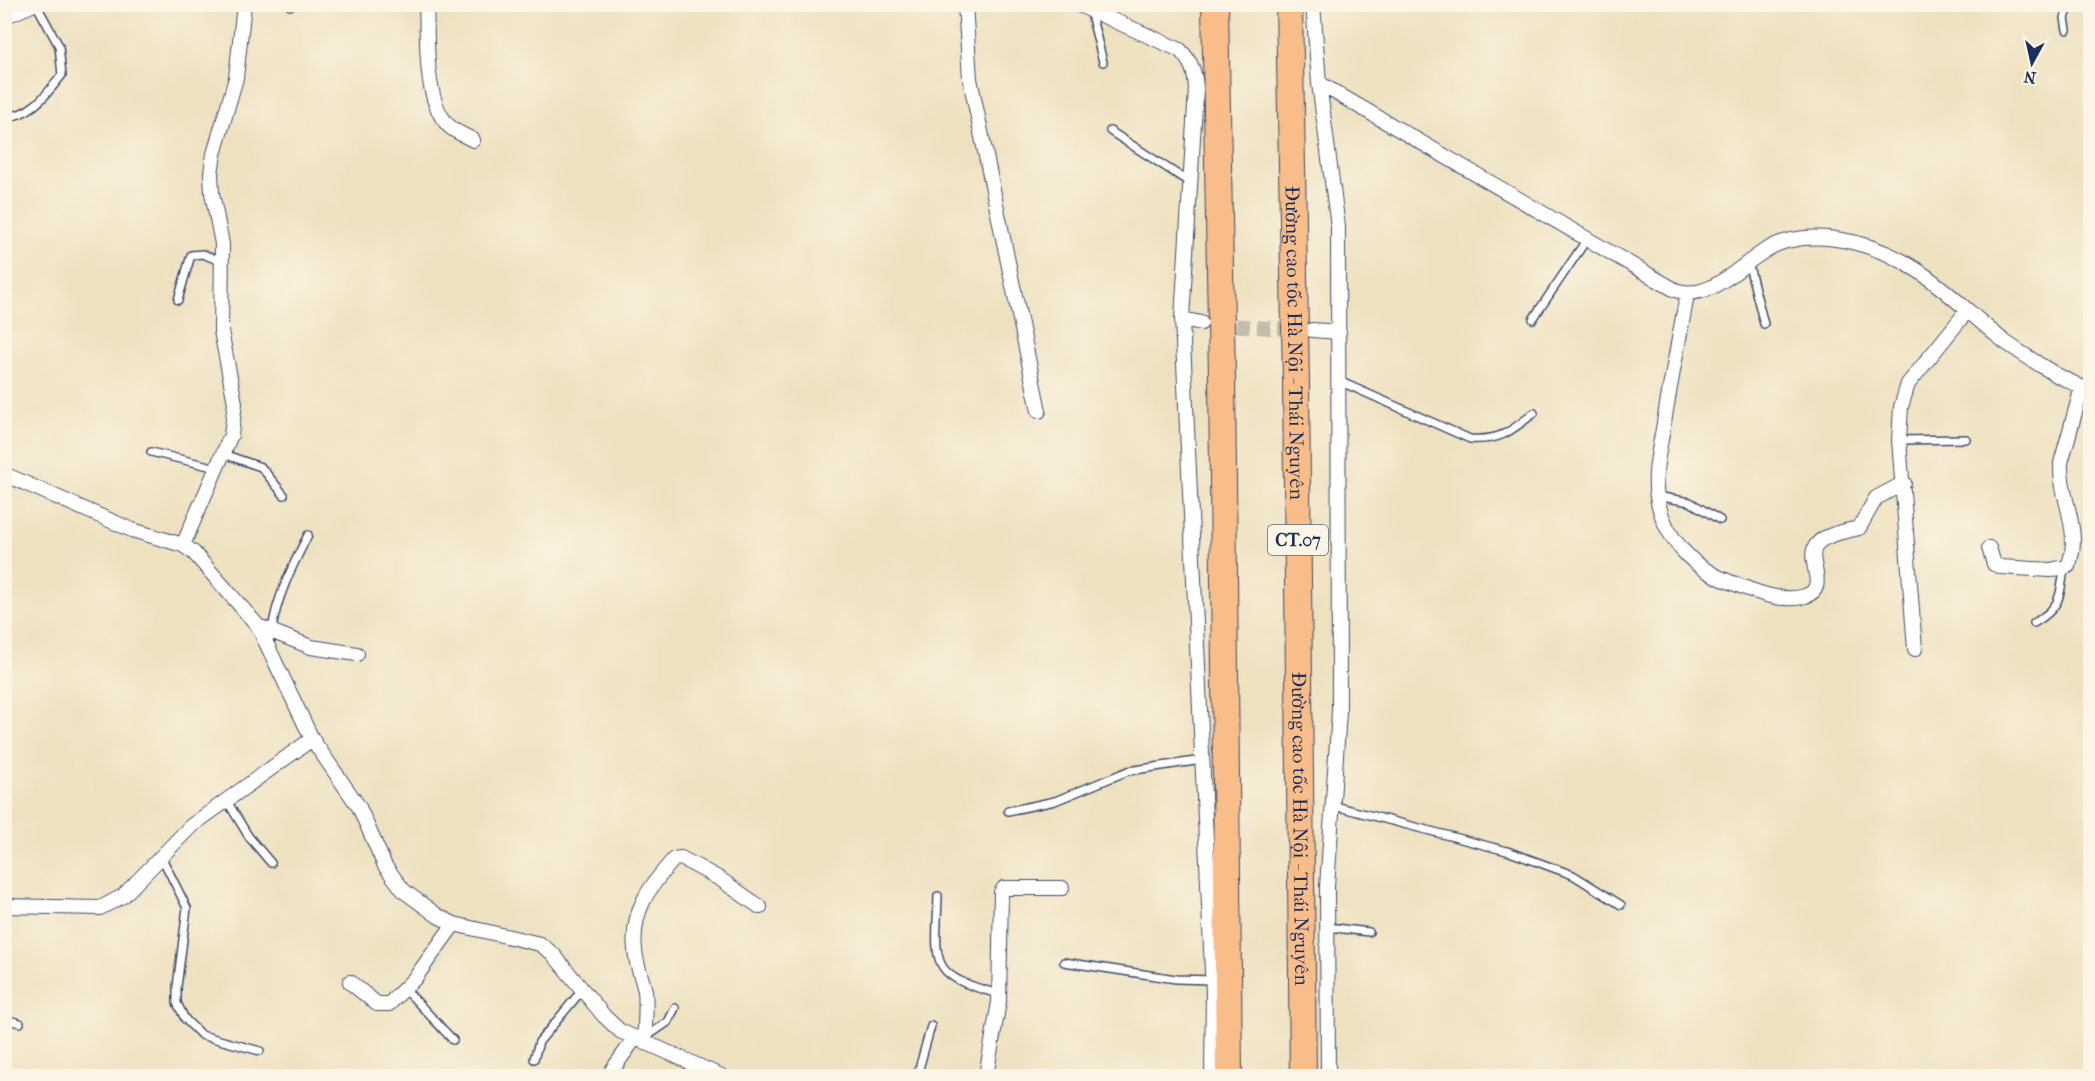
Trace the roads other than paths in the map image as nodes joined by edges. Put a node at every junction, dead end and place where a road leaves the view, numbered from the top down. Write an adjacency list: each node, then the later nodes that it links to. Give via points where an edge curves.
1 (35, 4): 11 (street); 15 (lane, via 59,46 62,75 27,113)
2 (244, 4): 20 (street, via 236,78 211,173)
3 (426, 4): 17 (street, via 431,91 438,112 450,127)
4 (965, 4): 33 (street, via 970,79)
5 (1077, 4): 10 (street)
6 (1215, 4): 89 (highway)
7 (1289, 4): 90 (highway, Đường cao tốc Hà Nội - Thái Nguyên / CT.07)
8 (1313, 4): 14 (street)
9 (2082, 4): 12 (lane, via 2068,10)
10 (1090, 10): 13 (lane); 18 (street, via 1155,37 1180,50 1191,62 1196,89)
11 (4, 17)
12 (2067, 30)
13 (1103, 62)
14 (1319, 83): 19 (street); 30 (street, via 1338,227)
15 (4, 118)
16 (1110, 131): 18 (lane)
17 (473, 140)
18 (1189, 182): 25 (street)
19 (1587, 239): 22 (street); 26 (lane)
20 (222, 262): 23 (lane, via 203,254 191,255); 38 (street, via 221,331 235,404 231,435)
21 (1748, 262): 22 (street, via 1701,294); 24 (street, via 1784,241 1810,236 1844,240 1917,269); 28 (lane)
22 (1687, 295): 43 (street, via 1657,466)
23 (178, 300)
24 (1967, 311): 32 (street, via 2006,342); 35 (street, via 1908,384 1901,407)
25 (1182, 319): 27 (street); 55 (street)
26 (1533, 319)
27 (1201, 323)
28 (1764, 324)
29 (1312, 330): 30 (street)
30 (1339, 332): 31 (street)
31 (1339, 381): 34 (lane, via 1470,439 1491,440 1509,433); 57 (street, via 1339,712)
32 (2086, 390): 48 (street, via 2061,463 2073,546 2070,562)
33 (1039, 411)
34 (1534, 413)
35 (1899, 440): 36 (lane); 41 (street)
36 (1966, 440)
37 (151, 452): 39 (lane)
38 (223, 454): 39 (street); 42 (lane, via 261,467)
39 (217, 468): 46 (street)
40 (5, 474): 46 (street, via 132,530)
41 (1904, 483): 43 (street, via 1876,498 1859,528 1826,537 1816,544 1815,590 1806,596 1792,597 1761,593 1714,576 1685,556 1670,534); 52 (street)
42 (284, 495)
43 (1656, 496): 44 (lane, via 1689,502)
44 (1720, 520)
45 (308, 535): 51 (lane, via 279,603)
46 (183, 545): 50 (street)
47 (1989, 548): 48 (street, via 1994,564 2001,567)
48 (2064, 569): 49 (lane, via 2059,601 2052,613)
49 (2034, 622)
50 (258, 626): 51 (street); 54 (street)
51 (273, 631): 53 (street, via 311,647)
52 (1915, 649)
53 (357, 654)
54 (312, 739): 56 (street); 66 (street, via 359,807 393,879 421,904)
55 (1202, 760): 58 (lane, via 1128,771 1055,801); 70 (street)
56 (227, 801): 59 (street, via 191,826); 60 (lane)
57 (1331, 805): 63 (lane, via 1529,859 1574,875); 67 (street)
58 (1008, 811)
59 (162, 858): 64 (street, via 123,896 100,908); 81 (lane, via 188,908 177,987 177,1003 185,1019 201,1035)
60 (271, 863)
61 (1062, 888): 74 (street, via 1004,888 1001,892)
62 (938, 896): 74 (lane, via 939,964 944,973)
63 (1621, 905)
64 (4, 906)
65 (760, 907): 80 (street, via 681,858 674,859 660,874 638,908 634,929 645,994)
66 (454, 924): 72 (street); 73 (street, via 540,944)
67 (1327, 927): 68 (lane); 91 (street)
68 (1369, 932)
69 (1064, 962): 70 (lane, via 1176,979)
70 (1212, 980): 88 (street)
71 (350, 982): 72 (street, via 382,1006)
72 (405, 989): 79 (lane)
73 (583, 990): 80 (street, via 604,1016); 82 (lane, via 539,1041)
74 (999, 994): 87 (street)
75 (675, 1008): 80 (lane, via 668,1022)
76 (4, 1019): 77 (lane)
77 (20, 1023)
78 (931, 1026): 86 (lane)
79 (453, 1040)
80 (641, 1040): 83 (street); 84 (street)
81 (260, 1051)
82 (534, 1059)
83 (689, 1071): 85 (street)
84 (608, 1077)
85 (721, 1077)
86 (917, 1077)
87 (986, 1077)
88 (1212, 1077)
89 (1229, 1077)
90 (1303, 1077)
91 (1328, 1077)

